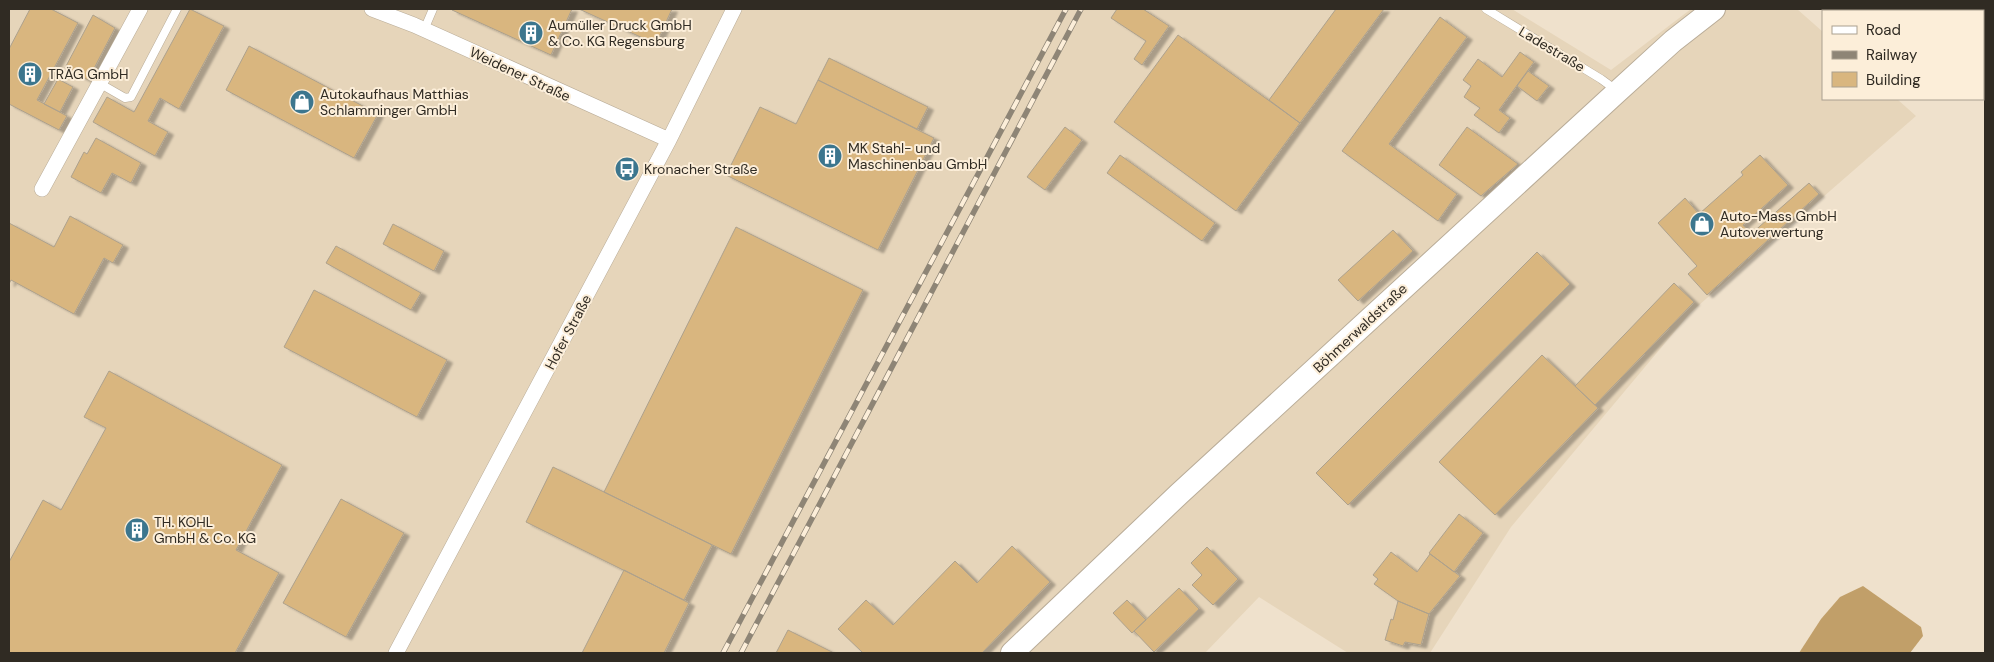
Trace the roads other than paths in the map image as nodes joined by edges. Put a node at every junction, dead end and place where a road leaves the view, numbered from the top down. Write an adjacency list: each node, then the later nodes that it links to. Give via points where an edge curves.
1 (140, 9): 9 (street)
2 (177, 9): 9 (lane, via 131,97 125,98)
3 (372, 9): 8 (street, Weidener Straße)
4 (433, 9): 8 (lane)
5 (734, 9): 11 (street, Hofer Straße)
6 (1486, 9): 10 (lane, Ladestraße)
7 (1714, 9): 10 (street, Böhmerwaldstraße)
8 (424, 30): 11 (street, Weidener Straße)
9 (99, 83): 12 (street)
10 (1618, 92): 14 (street, Böhmerwaldstraße, via 1186,487)
11 (669, 140): 13 (street, Hofer Straße)
12 (42, 189)
13 (396, 653)
14 (1012, 653)

